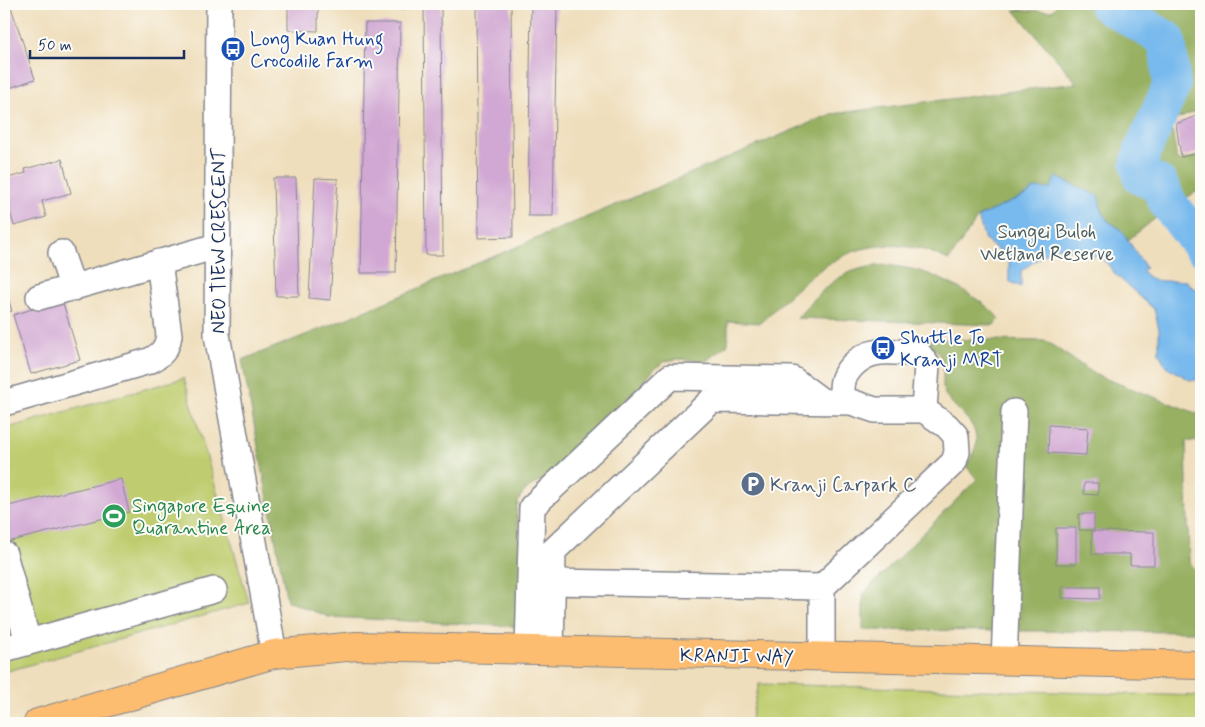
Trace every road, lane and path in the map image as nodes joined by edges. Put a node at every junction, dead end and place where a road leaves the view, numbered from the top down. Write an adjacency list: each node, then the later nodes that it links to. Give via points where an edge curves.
1 (218, 4): 2 (street, NEO TIEW CRESCENT)
2 (217, 246): 4 (street); 18 (street, NEO TIEW CRESCENT, via 217,335)
3 (61, 252): 5 (street)
4 (159, 262): 5 (street); 8 (street, via 169,335 167,347 160,356)
5 (73, 288): 6 (street)
6 (39, 297)
7 (822, 402): 9 (street, via 861,404 875,410); 9 (street, via 840,384 844,374 865,355 875,352 913,353 927,365); 12 (street, via 712,400 553,551); 17 (street, via 792,379 670,377 532,507)
8 (4, 403)
9 (924, 410): 13 (street, via 956,436 954,462)
10 (1014, 412): 20 (street)
11 (4, 554): 15 (street)
12 (552, 582): 13 (street); 17 (street)
13 (822, 587): 19 (street)
14 (214, 590): 15 (street)
15 (28, 642): 16 (street)
16 (4, 648)
17 (539, 649): 18 (main road, KRANJI WAY, via 356,646); 19 (main road, KRANJI WAY)
18 (274, 654): 22 (main road, KRANJI WAY)
19 (822, 657): 20 (main road, KRANJI WAY)
20 (1004, 660): 21 (main road, KRANJI WAY)
21 (1201, 665)
22 (38, 723)

